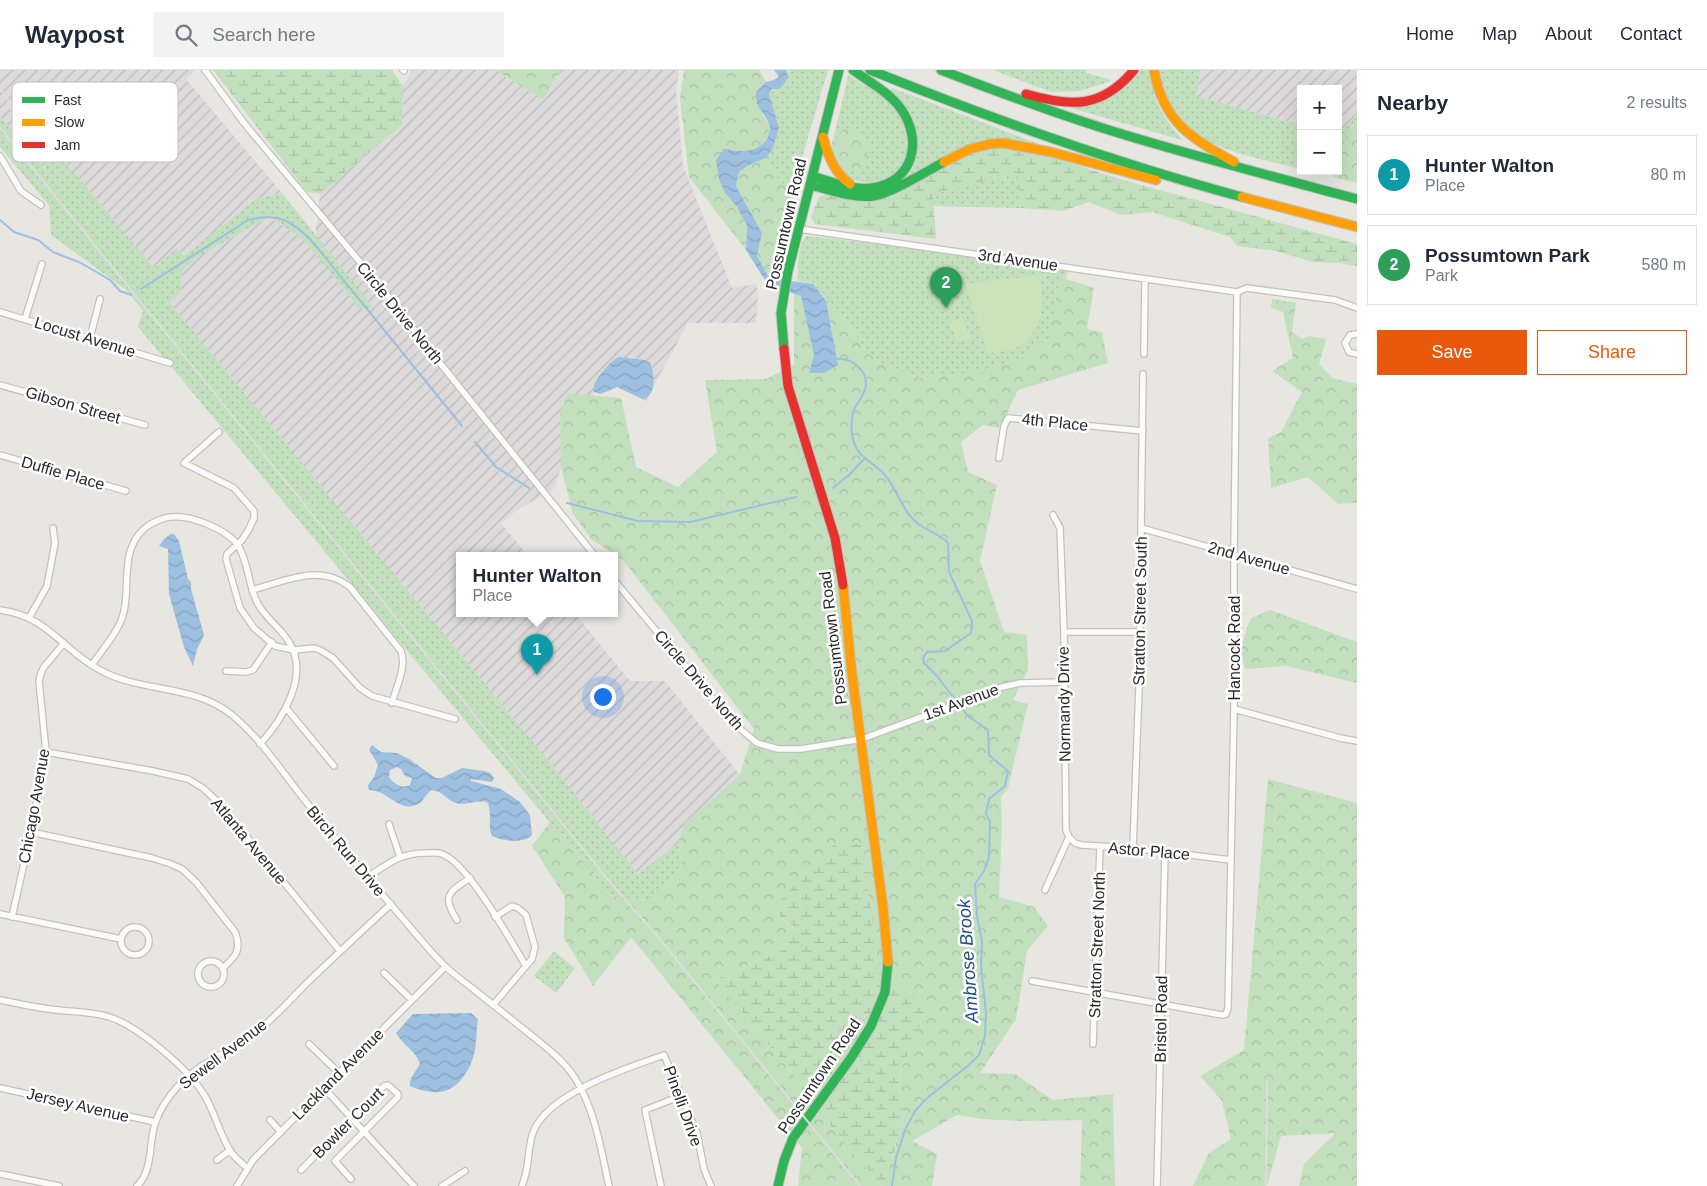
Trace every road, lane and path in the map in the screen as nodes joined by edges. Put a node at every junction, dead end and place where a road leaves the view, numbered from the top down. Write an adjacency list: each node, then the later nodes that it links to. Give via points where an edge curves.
1 (205, 70): 43 (street, Circle Drive North, via 244,123 385,292)
2 (838, 70): 9 (main road, Possumtown Road)
3 (853, 70): 14 (main road, via 900,108 910,124 914,145 909,163 895,180 871,188)
4 (871, 70): 12 (main road, via 1036,134)
5 (941, 70): 8 (main road)
6 (1134, 70): 8 (main road, via 1111,92 1087,102 1071,104 1016,92)
7 (1154, 70): 11 (main road, via 1161,100 1181,128 1207,147)
8 (1008, 96): 11 (main road, via 1112,131)
9 (822, 136): 13 (main road, Possumtown Road); 14 (main road, via 835,171)
10 (0, 156): 16 (street, via 21,191)
11 (1249, 170): 15 (main road)
12 (1181, 180): 13 (main road, via 1170,184 1051,152 1004,143 970,149 875,196 858,196); 17 (main road)
13 (811, 181): 14 (main road); 18 (main road, Possumtown Road)
14 (854, 186)
15 (1357, 199)
16 (40, 205)
17 (1357, 227)
18 (799, 229): 20 (street, 3rd Avenue); 62 (main road, Possumtown Road, via 788,271 782,336 788,386 834,538 846,602)
19 (42, 264): 25 (street)
20 (1145, 279): 21 (street, 3rd Avenue); 28 (street)
21 (1237, 292): 23 (street, via 1247,288 1335,300); 44 (street, Hancock Road)
22 (100, 299): 27 (street)
23 (1357, 308)
24 (0, 312): 25 (street, Locust Avenue)
25 (25, 319): 27 (street, Locust Avenue)
26 (1357, 334): 29 (street, via 1350,335 1345,343 1349,352)
27 (90, 338): 30 (street, Locust Avenue)
28 (1144, 354)
29 (1357, 354)
30 (170, 362)
31 (1143, 374): 34 (street, Stratton Street South)
32 (0, 385): 33 (street, Gibson Street)
33 (145, 425)
34 (1144, 431): 37 (street, 4th Place, via 1008,418); 41 (street, Stratton Street South)
35 (219, 432): 42 (street, via 184,464 234,488 251,506 254,518 246,535)
36 (0, 455): 38 (street, Duffie Place)
37 (999, 458)
38 (126, 490)
39 (1053, 515): 50 (street, Normandy Drive, via 1060,528)
40 (53, 528): 49 (street, via 55,543 47,586)
41 (1141, 528): 44 (street, 2nd Avenue); 51 (street, Stratton Street South)
42 (237, 544): 47 (street); 52 (street, via 226,559 240,608 254,628); 55 (street, via 212,527 183,517 170,516 146,527 131,546 120,622)
43 (592, 552)
44 (1234, 554): 46 (street, 2nd Avenue); 60 (street, Hancock Road)
45 (618, 585): 62 (street, Circle Drive North, via 732,722 757,743 778,749 801,749)
46 (1357, 589)
47 (252, 590): 54 (street, via 262,611); 58 (street, via 311,574 344,582 402,651 403,665)
48 (0, 610): 49 (street, Birch Run Drive)
49 (29, 618): 53 (street, Birch Run Drive)
50 (1064, 632): 51 (street); 57 (street, Normandy Drive)
51 (1140, 632): 71 (street, Stratton Street South)
52 (272, 642): 54 (street, via 275,646); 56 (street, via 253,670)
53 (64, 643): 55 (street, Birch Run Drive); 65 (street, Chicago Avenue, via 44,667 39,681)
54 (294, 650): 58 (street, via 314,648 327,653 366,693); 59 (street, via 296,675)
55 (92, 665): 64 (street, Birch Run Drive, via 123,681 199,696 217,704)
56 (226, 671)
57 (1064, 682): 62 (street, 1st Avenue, via 1002,687); 69 (street, Normandy Drive)
58 (392, 703): 61 (street)
59 (287, 709): 64 (street); 66 (street)
60 (1234, 709): 63 (street); 74 (street, Hancock Road)
61 (455, 719)
62 (860, 739): 124 (main road, Possumtown Road, via 884,915 888,958 885,992 871,1026 851,1058 793,1138)
63 (1357, 741)
64 (260, 744): 75 (street, Birch Run Drive)
65 (46, 752): 68 (street, Chicago Avenue); 84 (street, Atlanta Avenue, via 188,779 203,788)
66 (334, 766)
67 (389, 824): 73 (street)
68 (31, 832): 80 (street, Chicago Avenue); 87 (street, via 152,858 182,869 235,932 238,950)
69 (1068, 837): 70 (street, Astor Place, via 1081,845); 77 (street, Normandy Drive)
70 (1100, 847): 71 (street, Astor Place); 90 (street, Stratton Street North)
71 (1134, 848): 72 (street, Astor Place)
72 (1165, 852): 74 (street, Astor Place); 93 (street, Bristol Road)
73 (400, 857): 75 (street); 76 (street, via 440,853 452,859)
74 (1231, 860): 93 (street, Hancock Road, via 1226,1014)
75 (368, 877): 78 (street, Birch Run Drive)
76 (470, 878): 81 (street); 82 (street, via 449,895 450,908)
77 (1045, 890)
78 (391, 904): 84 (street, Sewell Avenue); 86 (street, Birch Run Drive)
79 (0, 914): 80 (street)
80 (12, 917): 83 (street)
81 (495, 917): 85 (street); 85 (street, via 512,906 526,915 535,947)
82 (457, 920)
83 (121, 939): 83 (street, via 122,947 132,955 141,954 147,948 147,935 141,929 126,931)
84 (340, 951): 98 (street, Sewell Avenue, via 260,1029)
85 (526, 966): 94 (street)
86 (445, 967): 92 (street, Lackland Avenue); 94 (street, Birch Run Drive)
87 (222, 968): 87 (street, via 215,961 203,964 198,975 200,983 212,988 219,985 224,978)
88 (384, 973): 92 (street)
89 (1032, 980): 90 (street)
90 (1095, 991): 93 (street); 96 (street, Stratton Street North)
91 (0, 1000): 98 (street, via 109,1017 126,1024)
92 (412, 1000): 97 (street, Lackland Avenue)
93 (1161, 1003): 125 (street, Bristol Road)
94 (494, 1005): 101 (street, Birch Run Drive, via 566,1066)
95 (309, 1044): 97 (street)
96 (1093, 1044)
97 (339, 1073): 100 (street, Lackland Avenue)
98 (190, 1075): 105 (street, Sewell Avenue, via 168,1098); 108 (street, via 207,1101)
99 (0, 1088): 105 (street, Jersey Avenue)
100 (324, 1088): 103 (street); 107 (street, Lackland Avenue)
101 (581, 1089): 102 (street, Pinelli Drive, via 610,1074 664,1055); 120 (street, via 542,1115 533,1131); 121 (street, Birch Run Drive, via 595,1127)
102 (682, 1096): 122 (street, via 645,1110); 123 (street, Pinelli Drive, via 697,1133)
103 (353, 1118): 106 (street); 106 (street, Bowler Court, via 384,1086 389,1085 398,1094); 111 (street, Bowler Court)
104 (270, 1120): 107 (street)
105 (155, 1122): 116 (street, Sewell Avenue, via 146,1173)
106 (365, 1131): 114 (street, Bowler Court, via 335,1161); 118 (street)
107 (281, 1132): 110 (street, Lackland Avenue)
108 (230, 1150): 109 (street); 110 (street)
109 (217, 1160)
110 (247, 1168): 117 (street, Lackland Avenue)
111 (301, 1170)
112 (465, 1171): 119 (street)
113 (0, 1174): 115 (street)
114 (351, 1179)
115 (59, 1186)
116 (137, 1186)
117 (238, 1186)
118 (414, 1186)
119 (442, 1186)
120 (522, 1186)
121 (609, 1186)
122 (661, 1186)
123 (711, 1186)
124 (778, 1186)
125 (1157, 1186)

